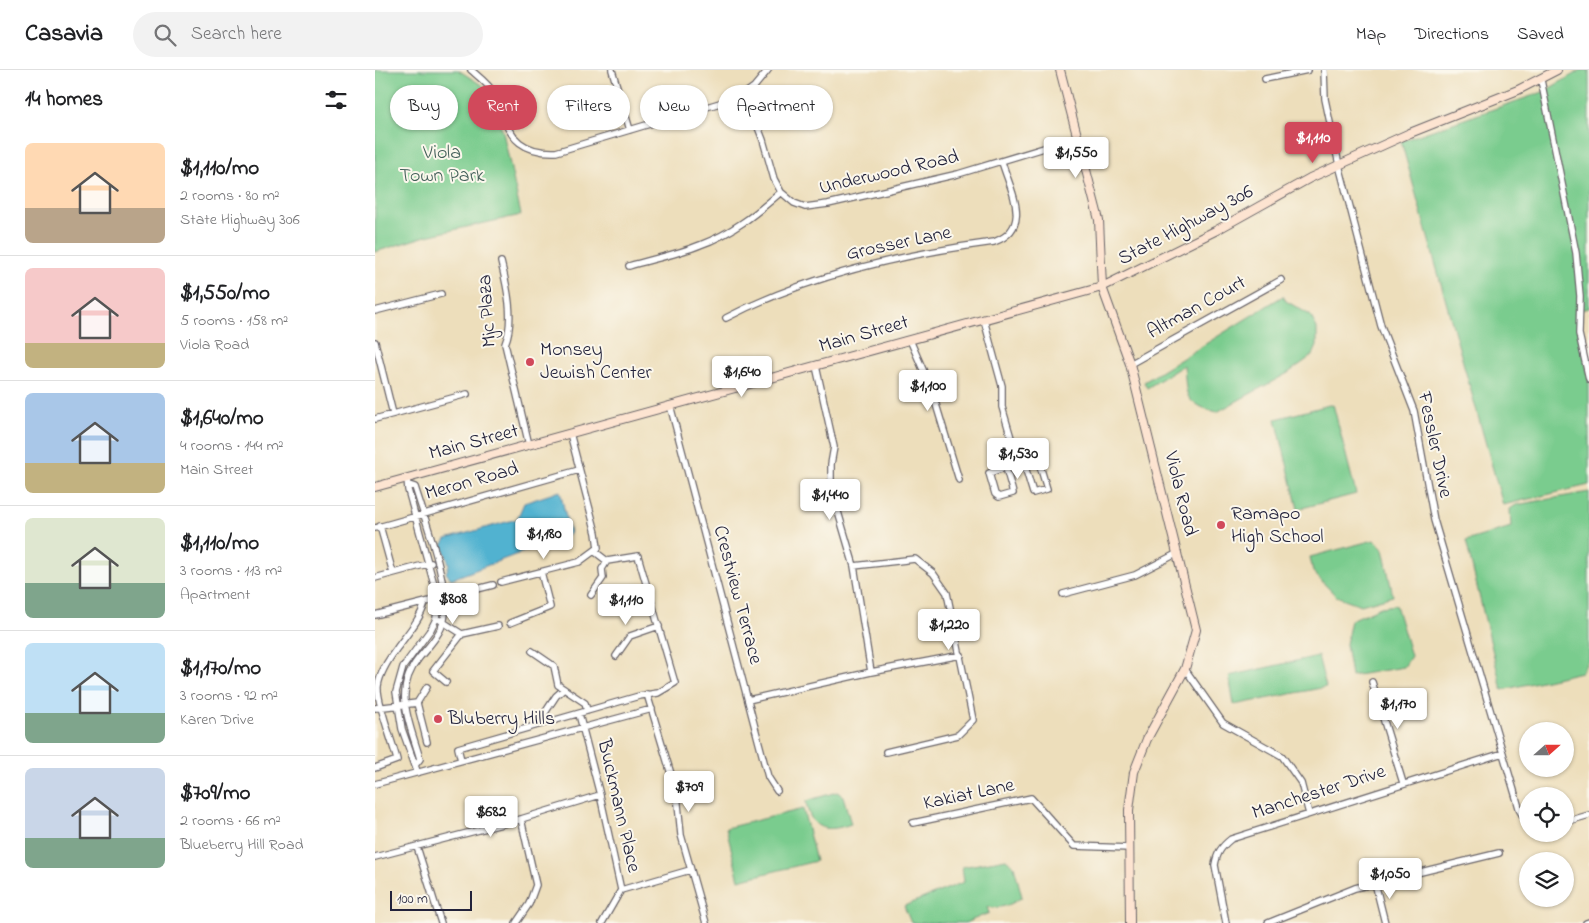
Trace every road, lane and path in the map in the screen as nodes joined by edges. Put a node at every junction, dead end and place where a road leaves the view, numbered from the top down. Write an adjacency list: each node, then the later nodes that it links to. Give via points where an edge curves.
1 (471, 70): 13 (street, via 495,95 506,127 516,141 530,149 556,152)
2 (612, 70): 10 (street)
3 (768, 70): 11 (street)
4 (1060, 70): 15 (main road, Viola Road)
5 (1307, 70): 8 (street)
6 (1324, 70): 17 (street, Fessler Drive, via 1325,99)
7 (1557, 70): 9 (main road, State Highway 306)
8 (1265, 79)
9 (1541, 80): 17 (main road, State Highway 306); 31 (street, via 1577,253 1579,334)
10 (616, 85)
11 (756, 85)
12 (718, 104): 13 (street)
13 (630, 130)
14 (758, 130): 18 (street)
15 (1077, 138): 16 (street, Underwood Road); 22 (main road, Viola Road, via 1099,220)
16 (1002, 162): 18 (street, Underwood Road, via 815,207 794,203); 25 (street, Grosser Lane, via 1017,222 1006,238 913,256 824,279)
17 (1339, 165): 22 (main road, State Highway 306); 92 (street, Fessler Drive, via 1381,326 1413,411 1434,520)
18 (781, 192): 20 (street, via 754,216 709,242)
19 (501, 262): 37 (street, Mjc Plaza, via 510,329 505,344)
20 (629, 266)
21 (1281, 280): 29 (street, Altman Court)
22 (1102, 287): 26 (main road, Main Street); 29 (main road, Viola Road)
23 (441, 294): 24 (street)
24 (375, 311)
25 (726, 318)
26 (983, 320): 27 (main road, Main Street); 38 (street, via 1001,386 1002,407 1014,448)
27 (910, 340): 30 (main road, Main Street); 41 (street, via 931,388)
28 (375, 342): 34 (street)
29 (1130, 364): 48 (main road, Viola Road)
30 (816, 366): 33 (main road, Main Street); 52 (street, via 834,447 831,480)
31 (1589, 378)
32 (467, 394): 34 (street)
33 (670, 405): 36 (main road, Main Street); 80 (street, Crestview Terrace)
34 (393, 414): 35 (street)
35 (375, 419)
36 (570, 433): 37 (main road, Main Street); 40 (street)
37 (529, 445): 42 (main road, Main Street)
38 (1023, 461): 38 (street, via 1037,456 1047,489 1033,493); 39 (street)
39 (1006, 468): 39 (street, via 989,473 995,494 999,497 1013,493)
40 (579, 470): 44 (street, Meron Road); 47 (street)
41 (959, 480)
42 (408, 482): 43 (main road, Main Street); 44 (street, via 415,487); 45 (street)
43 (375, 487)
44 (423, 513): 45 (street, Meron Road); 49 (street)
45 (415, 516): 46 (street, Meron Road); 51 (street)
46 (378, 527): 54 (street)
47 (596, 550): 50 (street); 53 (street, via 579,562)
48 (1178, 553): 58 (street, via 1135,575); 73 (main road, Viola Road, via 1196,630)
49 (436, 561): 51 (street); 60 (street)
50 (607, 561): 59 (street, via 603,578); 68 (street, via 638,556)
51 (429, 564): 54 (street); 61 (street)
52 (854, 566): 71 (street, via 915,559 933,573 947,594); 74 (street)
53 (541, 572): 56 (street); 66 (street, via 550,607)
54 (393, 573): 55 (street)
55 (375, 578)
56 (501, 582)
57 (493, 585): 60 (street)
58 (1063, 594)
59 (591, 595)
60 (446, 597): 61 (street); 65 (street)
61 (438, 599): 62 (street); 64 (street)
62 (425, 603): 63 (street); 84 (street, via 421,614 383,669 378,687)
63 (375, 616)
64 (436, 619): 65 (street); 82 (street, via 403,667 396,692)
65 (443, 622): 69 (street); 83 (street, via 435,638 411,668 405,682)
66 (510, 623)
67 (498, 626): 69 (street)
68 (659, 626): 72 (street, via 630,636); 79 (street, via 675,683 658,693)
69 (462, 634): 75 (street, via 433,670)
70 (532, 651): 78 (street, via 554,666 558,685)
71 (961, 655): 74 (street); 91 (street, via 973,720 958,735)
72 (616, 656)
73 (1185, 669): 101 (street, via 1223,723 1282,756 1301,783); 107 (main road, Viola Road, via 1147,739 1135,772 1129,810)
74 (871, 672): 80 (street)
75 (447, 682)
76 (1372, 682): 96 (street)
77 (427, 687): 81 (street)
78 (564, 689): 86 (street, via 585,703); 88 (street)
79 (647, 694): 85 (street); 86 (street)
80 (748, 700): 98 (street, Crestview Terrace, via 768,777)
81 (417, 703): 83 (street); 90 (street)
82 (397, 705): 83 (street); 84 (street); 95 (street, via 412,761)
83 (405, 705): 95 (street, via 420,759)
84 (378, 707): 94 (street, via 397,760)
85 (652, 709): 89 (street); 110 (street, via 677,794 681,835)
86 (587, 711): 87 (street)
87 (579, 714): 88 (street); 89 (street, Buckmann Place)
88 (537, 725): 93 (street, via 458,748)
89 (583, 728): 93 (street); 99 (street, Buckmann Place)
90 (427, 742)
91 (886, 752)
92 (1503, 753): 96 (street, Manchester Drive); 100 (street, Fessler Drive)
93 (461, 760): 95 (street)
94 (375, 768)
95 (417, 768): 97 (street)
96 (1403, 783): 101 (street, Manchester Drive)
97 (375, 784)
98 (777, 791)
99 (600, 794): 103 (street); 112 (street, Buckmann Place)
100 (1519, 808)
101 (1309, 814): 118 (street, Manchester Drive, via 1231,839 1222,846 1215,865)
102 (1589, 815): 104 (street)
103 (521, 819): 106 (street); 114 (street, via 536,885 529,904)
104 (1574, 819)
105 (913, 823): 107 (street, Kakiat Lane, via 1031,798 1074,846)
106 (417, 847): 109 (street); 113 (street)
107 (1130, 848): 117 (main road, Viola Road)
108 (1499, 853): 111 (street)
109 (375, 857)
110 (690, 870): 112 (street); 116 (street)
111 (1375, 883): 119 (street, via 1337,894); 120 (street)
112 (621, 890): 115 (street)
113 (441, 923)
114 (516, 923)
115 (602, 923)
116 (706, 923)
117 (1129, 923)
118 (1226, 923)
119 (1268, 923)
120 (1385, 923)

